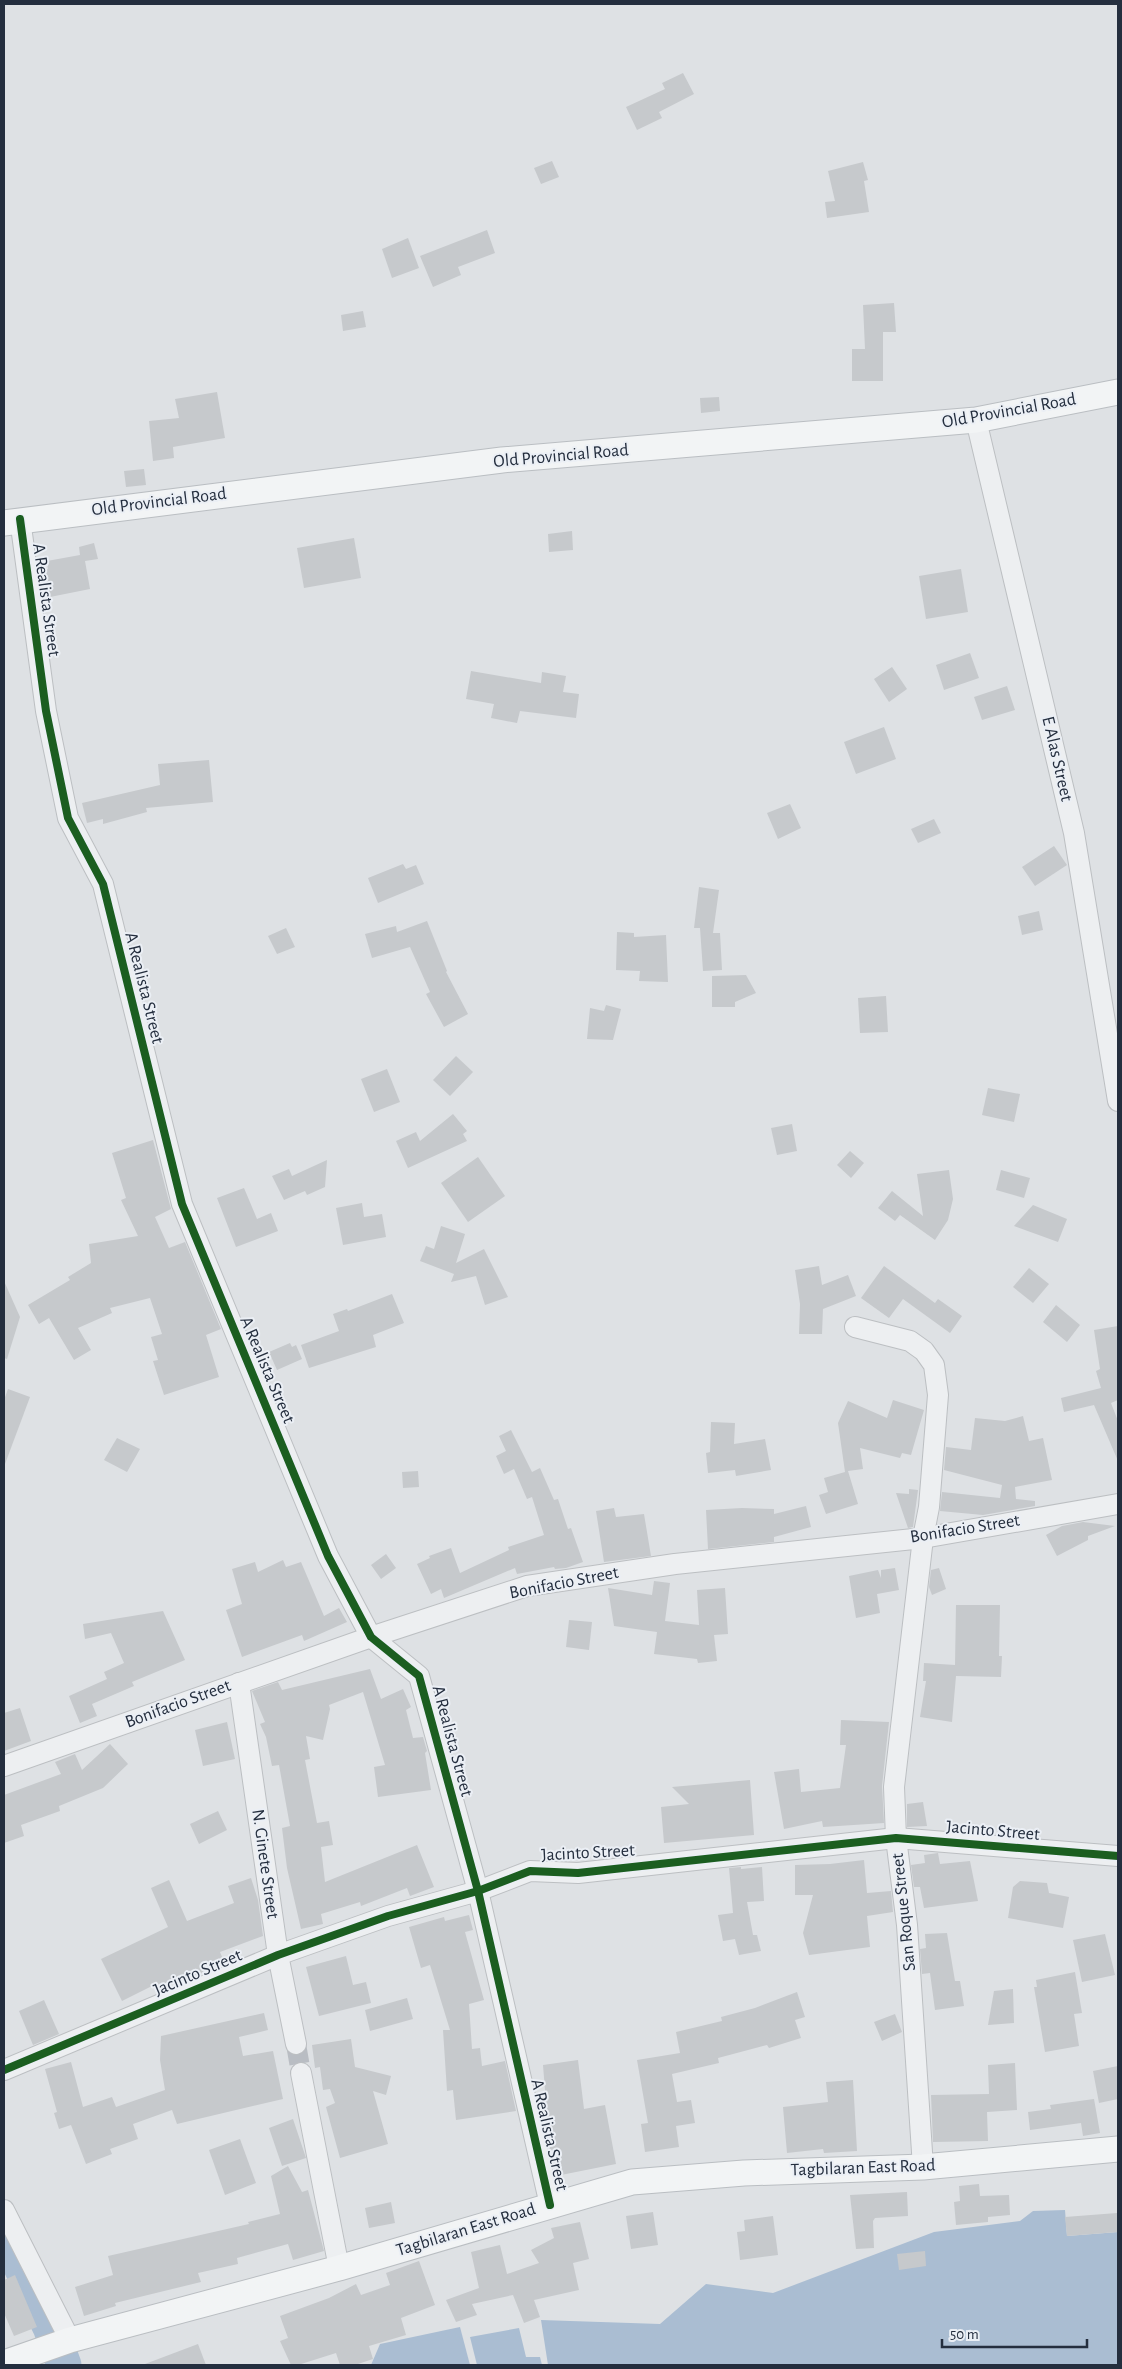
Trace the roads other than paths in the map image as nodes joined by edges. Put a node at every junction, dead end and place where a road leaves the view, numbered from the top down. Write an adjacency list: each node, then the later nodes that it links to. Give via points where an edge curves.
1 (1118, 392): 2 (main road, Old Provincial Road)
2 (976, 420): 3 (main road, Old Provincial Road, via 502,460); 4 (street, E Alas Street, via 1074,833)
3 (12, 521): 8 (street, A Realista Street, via 68,818 103,884 182,1204 328,1556)
4 (1118, 1101)
5 (855, 1327): 7 (street, San Roque Street, via 910,1342 924,1350 934,1365 937,1405 930,1507)
6 (1118, 1504): 7 (street, Bonifacio Street)
7 (923, 1538): 8 (street, Bonifacio Street, via 675,1564 527,1586); 11 (street, San Roque Street, via 894,1788)
8 (372, 1637): 9 (street, Bonifacio Street); 13 (street, A Realista Street, via 420,1676)
9 (239, 1683): 10 (street, Bonifacio Street); 14 (street, N. Ginete Street)
10 (4, 1766)
11 (896, 1838): 12 (street, Jacinto Street); 13 (street, Jacinto Street, via 578,1873 530,1871); 19 (street, San Roque Street, via 907,1925)
12 (1118, 1856)
13 (478, 1892): 14 (street, Jacinto Street, via 388,1916); 20 (street, A Realista Street)
14 (278, 1955): 15 (street, N. Ginete Street); 16 (street, Jacinto Street)
15 (296, 2044)
16 (4, 2070)
17 (301, 2073): 22 (street)
18 (1118, 2149): 19 (main road, Tagbilaran East Road)
19 (923, 2167): 20 (main road, Tagbilaran East Road, via 744,2173 632,2182)
20 (550, 2205): 22 (main road, Tagbilaran East Road)
21 (4, 2210): 23 (street)
22 (339, 2268): 23 (main road, Tagbilaran East Road)
23 (57, 2344): 24 (main road, Tagbilaran East Road)
24 (4, 2363)

